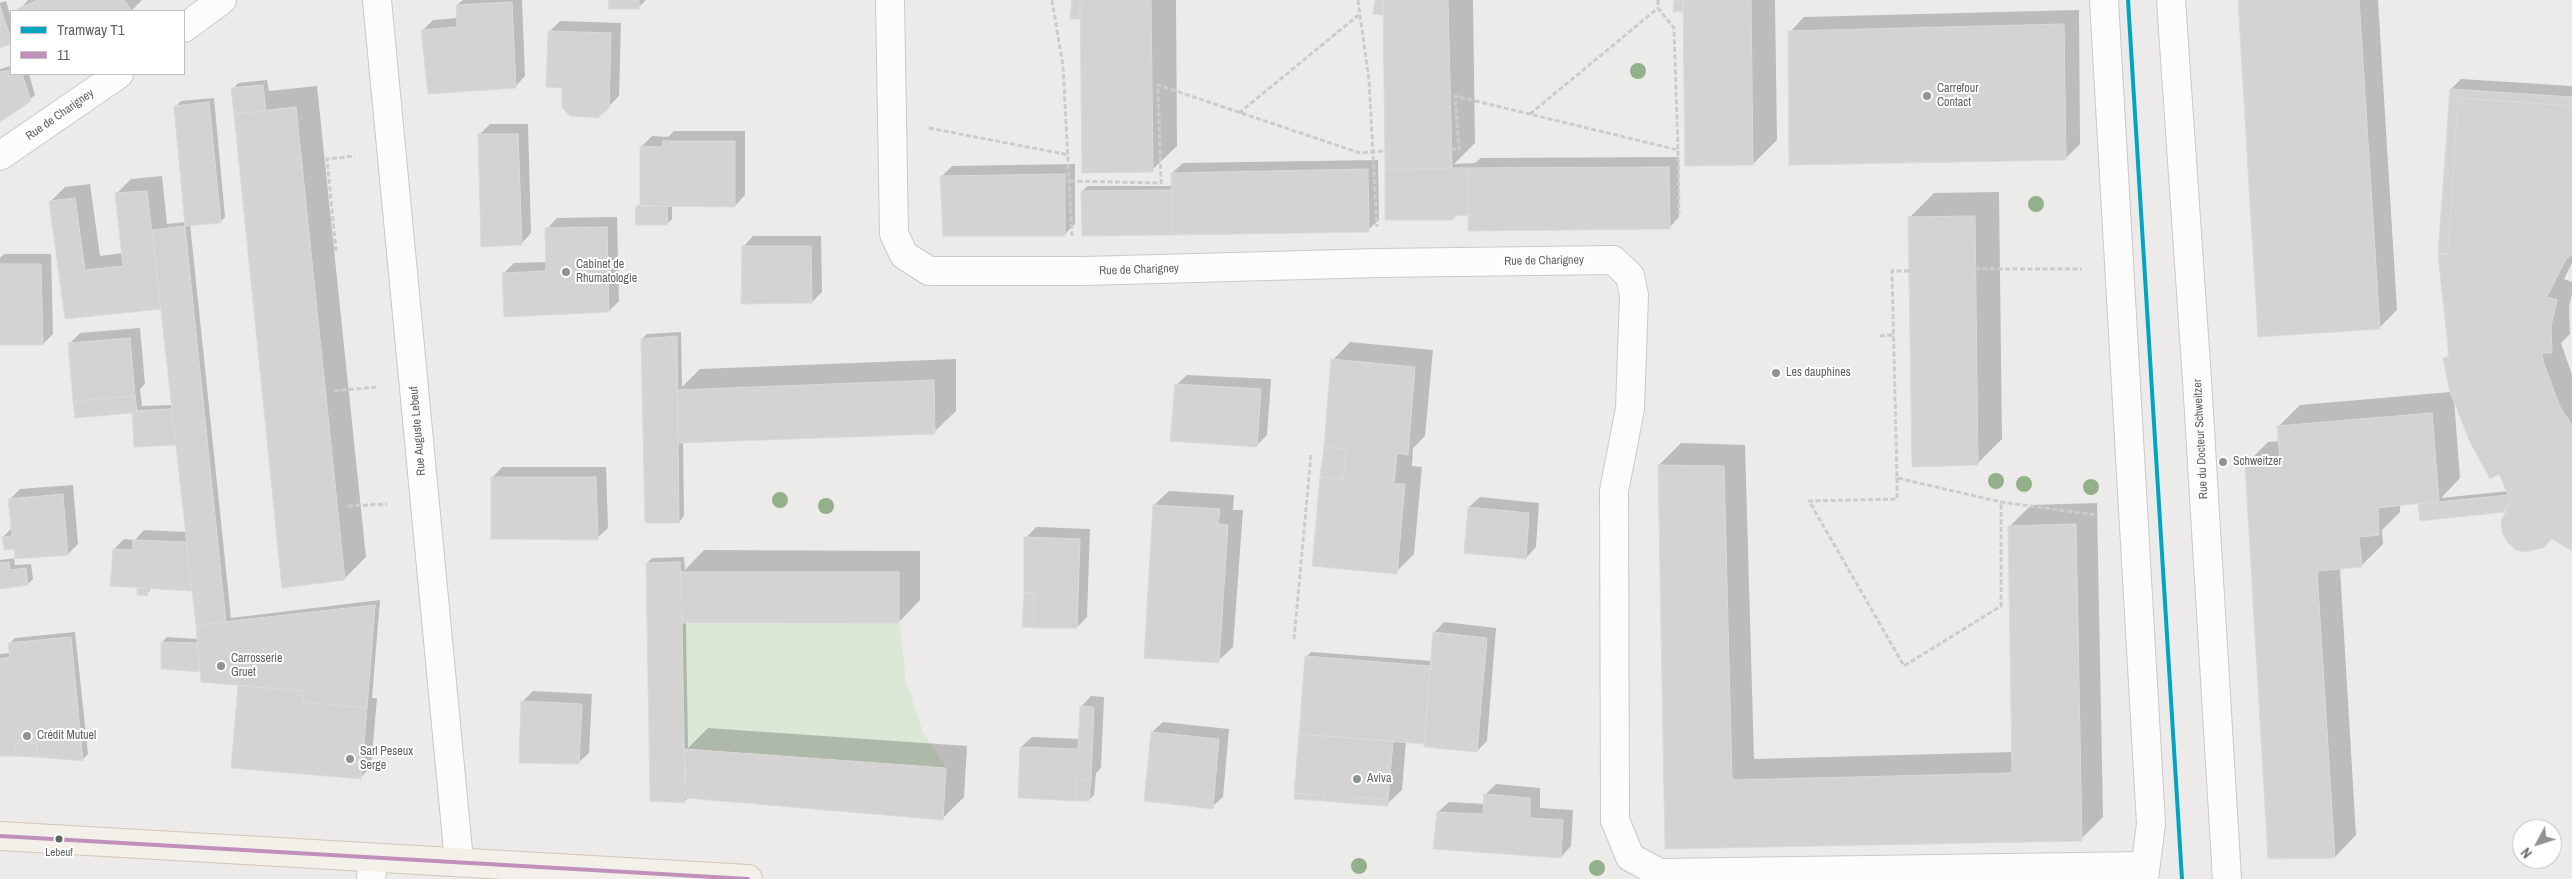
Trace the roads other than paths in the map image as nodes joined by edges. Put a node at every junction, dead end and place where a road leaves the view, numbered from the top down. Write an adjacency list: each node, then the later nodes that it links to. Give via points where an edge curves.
1 (222, 0): 6 (street)
2 (377, 0): 10 (street, Rue Auguste Lebeuf)
3 (890, 0): 12 (street, Rue de Charigney, via 894,234 904,255 929,271 1613,260 1630,276 1634,295 1630,409 1614,491 1615,820 1630,857 1660,873)
4 (2104, 0): 12 (street, via 2146,713 2151,824)
5 (2171, 0): 15 (street, Rue du Docteur Schweitzer)
6 (185, 27)
7 (118, 75): 8 (street, Rue de Charigney)
8 (0, 156)
9 (0, 836): 11 (main road)
10 (459, 861): 11 (main road); 13 (main road)
11 (372, 868)
12 (2145, 872)
13 (626, 875): 14 (main road)
14 (748, 879)
15 (2227, 879)

